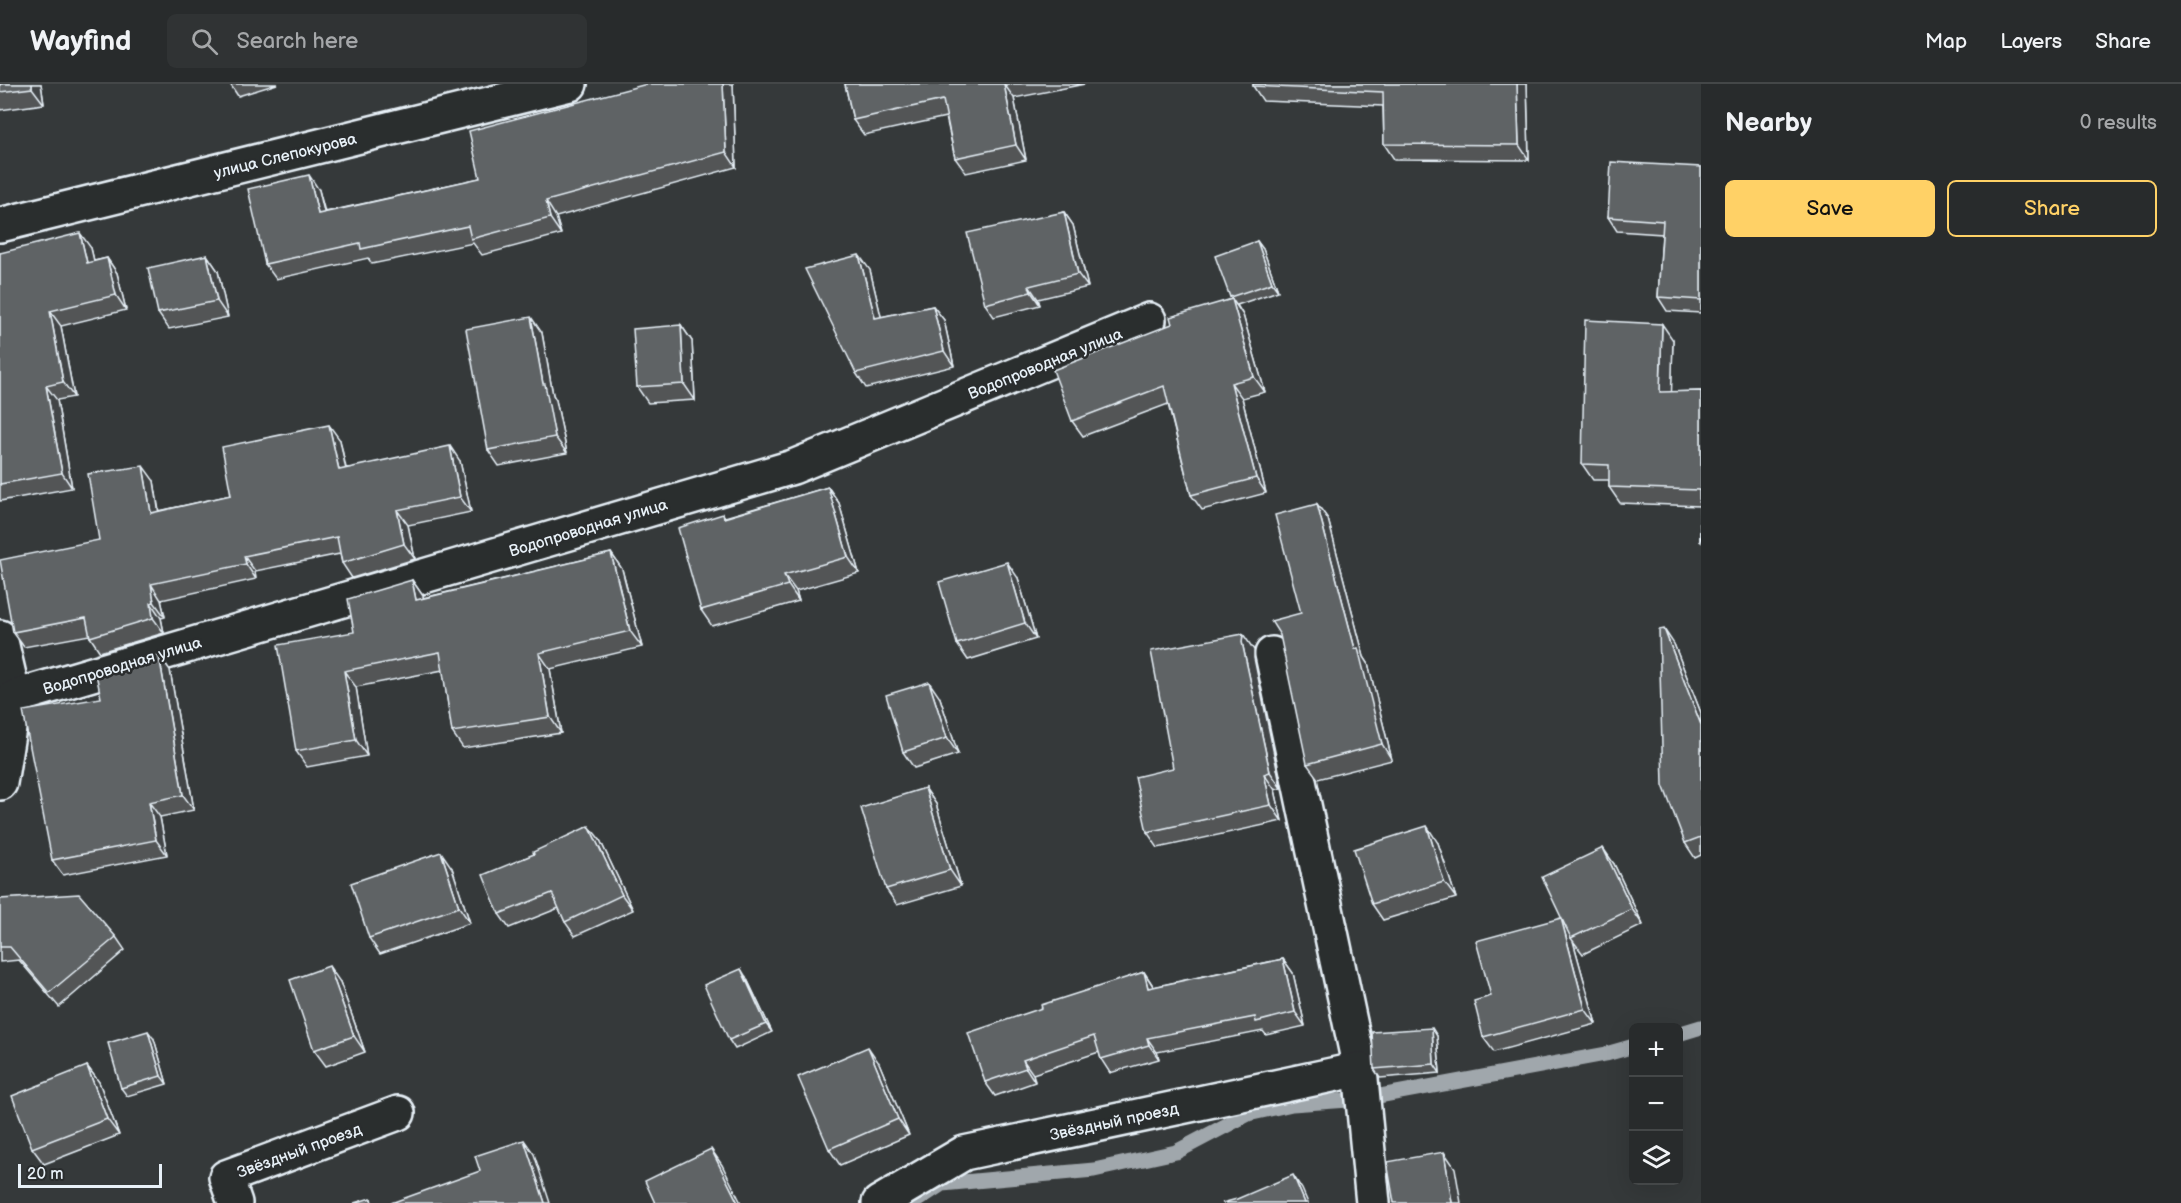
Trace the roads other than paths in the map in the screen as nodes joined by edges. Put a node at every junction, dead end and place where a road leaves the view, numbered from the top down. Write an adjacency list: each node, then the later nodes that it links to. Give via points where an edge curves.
1 (570, 84): 2 (street, улица Слепокурова)
2 (0, 225)
3 (1149, 320): 6 (street, Водопроводная улица, via 793,467)
4 (0, 637): 6 (street)
5 (1272, 654): 8 (street)
6 (14, 697): 7 (street)
7 (0, 783)
8 (1360, 1069): 11 (street, Звёздный проезд, via 964,1153); 12 (street)
9 (398, 1113): 10 (street, Звёздный проезд, via 226,1177)
10 (235, 1203)
11 (879, 1203)
12 (1373, 1203)

